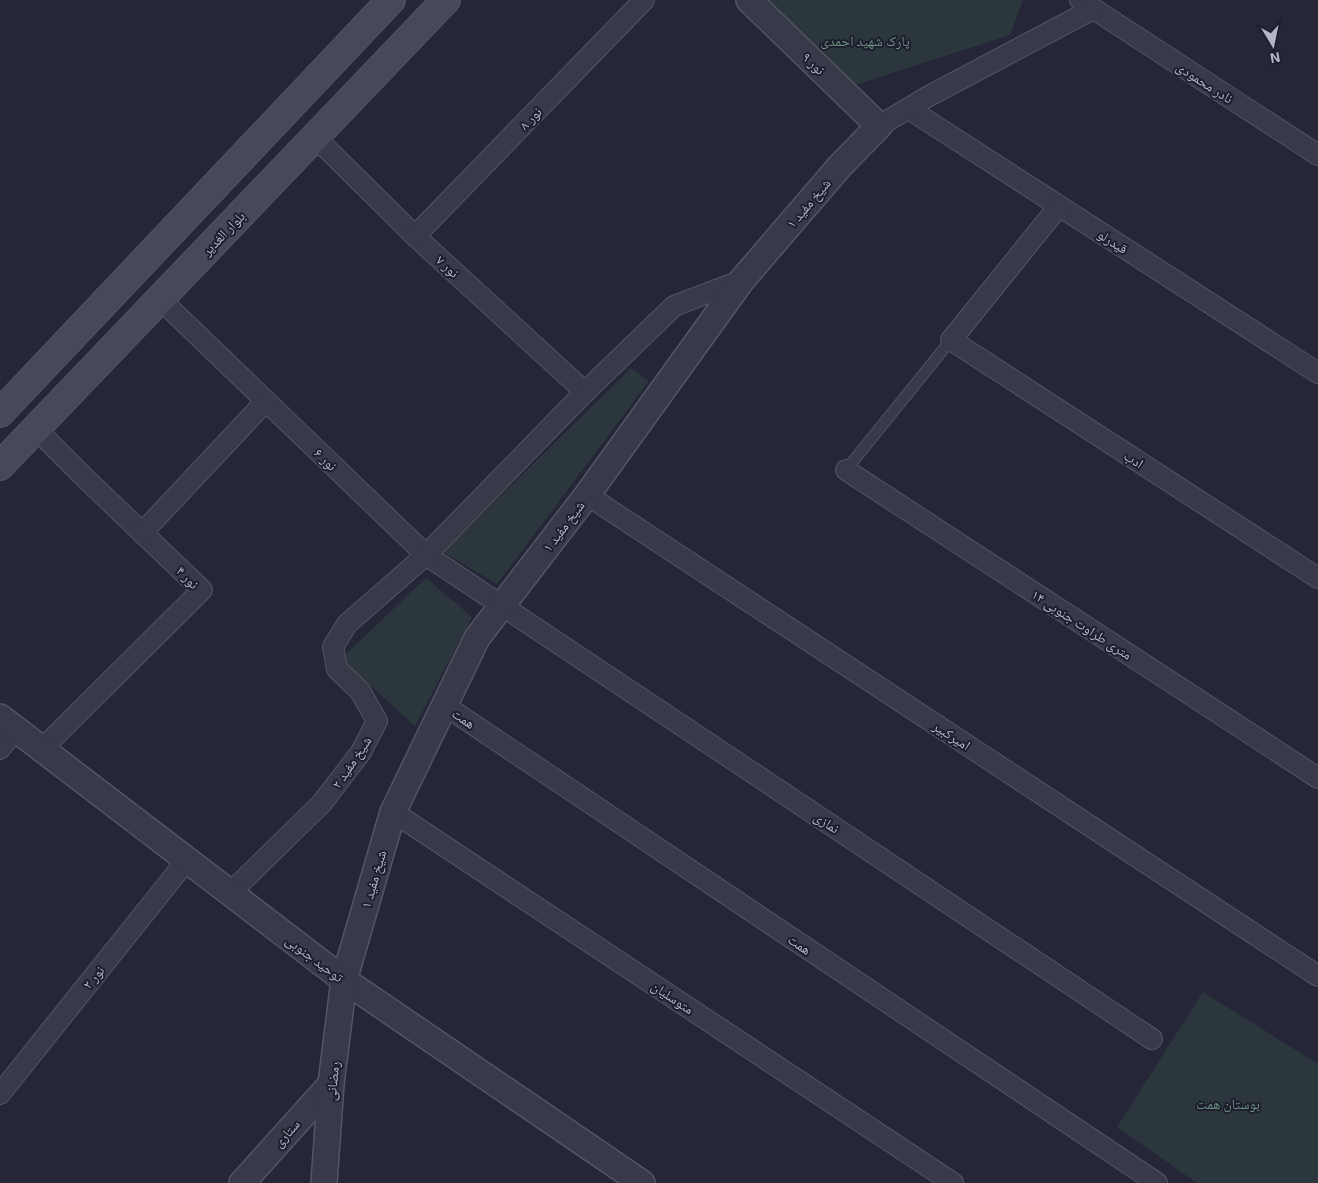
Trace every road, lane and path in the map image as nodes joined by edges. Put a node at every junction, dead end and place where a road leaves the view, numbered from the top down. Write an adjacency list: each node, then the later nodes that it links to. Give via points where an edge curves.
1 (391, 0): 18 (main road)
2 (446, 0): 8 (main road, بلوار الغدیر)
3 (644, 0): 11 (street, نور ۸)
4 (749, 0): 7 (street, نور ۹)
5 (1086, 4): 6 (street, نادر محمودی); 9 (street, نادر محمودی)
6 (909, 109): 7 (street, نادر محمودی); 10 (street, قیدرلو)
7 (879, 126): 12 (street, شیخ مفید ۱, via 840,166)
8 (314, 137): 11 (street, نور ۷); 13 (main road, بلوار الغدیر)
9 (1318, 155)
10 (1059, 206): 14 (street); 15 (street, قیدرلو)
11 (415, 236): 16 (street, نور ۷)
12 (742, 280): 16 (street, via 674,306); 22 (street, شیخ مفید ۱)
13 (160, 299): 17 (street, نور ۶); 19 (main road, بلوار الغدیر)
14 (951, 340): 21 (lane); 25 (street, ادب)
15 (1318, 373)
16 (585, 392): 24 (street)
17 (266, 401): 23 (street); 24 (street, نور ۶)
18 (0, 413)
19 (35, 428): 20 (main road, بلوار الغدیر); 23 (street, نور ۴)
20 (0, 466)
21 (846, 470): 31 (street, ۱۴ متری طراوت جنوبی)
22 (587, 495): 26 (street, شیخ مفید ۱); 35 (street, امیرکبیر)
23 (142, 533): 30 (street, نور ۴, via 202,590)
24 (426, 555): 26 (street, نور ۶); 34 (street, شیخ مفید ۲, via 347,624 333,647 337,669 360,691 376,721 361,752 322,804)
25 (1318, 578)
26 (502, 606): 27 (street, شیخ مفید ۱, via 477,638); 37 (street, نمازی)
27 (444, 705): 32 (street, شیخ مفید ۱); 44 (street, همت)
28 (8, 723): 29 (street); 30 (street, توحید جنوبی)
29 (0, 749)
30 (42, 749): 33 (street, توحید جنوبی)
31 (1318, 778)
32 (392, 812): 36 (street, شیخ مفید ۱); 43 (street, متوسلیان)
33 (187, 860): 34 (street, توحید جنوبی); 39 (street, نور ۲)
34 (230, 893): 36 (street, توحید جنوبی)
35 (1318, 976)
36 (344, 980): 38 (street, رمضانی); 42 (street, توحید جنوبی)
37 (1152, 1039)
38 (331, 1084): 40 (street, ستاری); 41 (street, رمضانی)
39 (0, 1094)
40 (242, 1183)
41 (324, 1183)
42 (642, 1183)
43 (953, 1183)
44 (1157, 1183)

